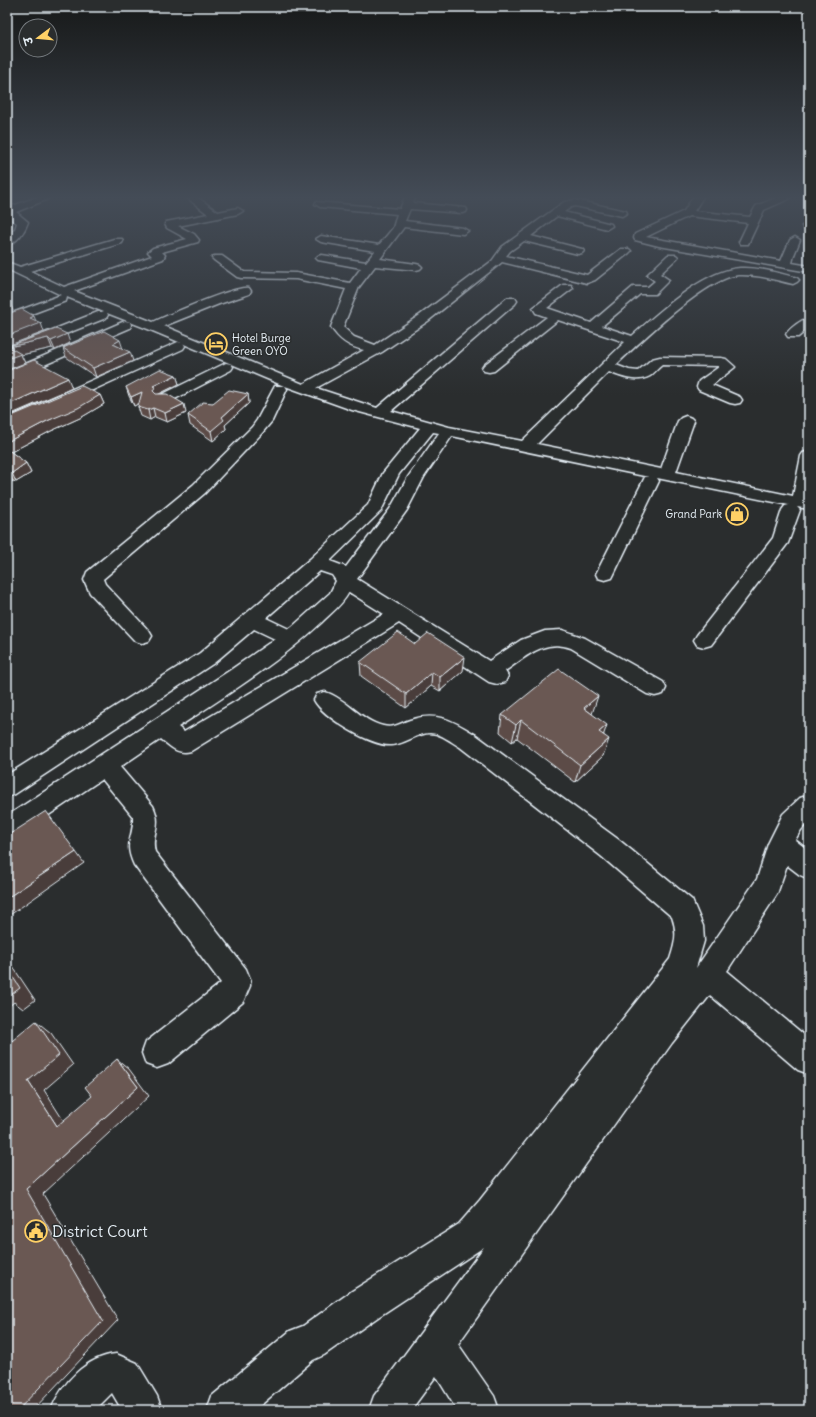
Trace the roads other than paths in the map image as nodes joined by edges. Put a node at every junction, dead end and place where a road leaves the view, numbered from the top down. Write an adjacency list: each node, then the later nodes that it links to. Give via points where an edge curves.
1 (39, 263): 14 (street)
2 (144, 263): 19 (street)
3 (225, 263): 16 (street, via 241,275 296,276)
4 (364, 263): 10 (street)
5 (496, 263): 31 (street, via 424,318)
6 (534, 263): 7 (street, via 587,279)
7 (610, 263)
8 (666, 263): 27 (street, via 653,275 663,280 653,290 637,290)
9 (775, 263): 11 (street)
10 (371, 264): 12 (street); 16 (street)
11 (786, 265): 13 (street)
12 (416, 267)
13 (809, 269)
14 (11, 271): 19 (street)
15 (793, 280): 29 (street, via 753,272 723,276 696,291)
16 (353, 287): 31 (street, via 337,327 342,335 359,346)
17 (567, 288): 22 (street, via 539,308)
18 (245, 291): 26 (street, via 215,300)
19 (62, 295): 21 (street); 23 (street); 26 (street)
20 (511, 301): 41 (street)
21 (102, 315): 25 (street); 32 (street)
22 (556, 316): 27 (street); 35 (street)
23 (7, 318)
24 (809, 322): 28 (street)
25 (125, 325): 30 (street); 36 (street)
26 (153, 326): 37 (street)
27 (592, 328): 29 (street)
28 (793, 334)
29 (634, 341): 34 (street)
30 (178, 346): 33 (street); 43 (street)
31 (377, 349): 37 (street)
32 (7, 353)
33 (226, 367): 38 (street); 39 (street)
34 (606, 367): 40 (street, via 637,375 660,361 721,362 728,367 704,384 704,387); 45 (street)
35 (489, 368)
36 (7, 377)
37 (304, 388): 41 (street)
38 (280, 389): 44 (street, via 348,414); 54 (street, via 257,430 199,489 94,576 97,588)
39 (164, 399)
40 (735, 400)
41 (380, 413): 44 (street)
42 (686, 421): 47 (street)
43 (7, 424)
44 (436, 433): 45 (street); 48 (street); 50 (street, via 391,473 375,507); 50 (street, via 398,510)
45 (525, 446): 47 (street)
46 (809, 456): 49 (street)
47 (667, 475): 49 (street)
48 (651, 481): 49 (street); 51 (street)
49 (802, 507): 55 (street, via 782,539)
50 (332, 570): 52 (street); 53 (street); 53 (street, via 337,597)
51 (604, 574)
52 (399, 614): 56 (street, via 493,673 528,644 545,638 562,637 578,642); 58 (street, via 182,744)
53 (270, 628): 58 (street, via 237,677); 60 (street, via 207,658)
54 (142, 636)
55 (704, 640)
56 (655, 688)
57 (325, 700): 71 (street, via 359,725 384,736 399,735 423,724 443,726 468,741 610,848 683,910 689,926 690,941 682,967 471,1236 311,1342 302,1344)
58 (162, 726): 59 (street)
59 (104, 765): 62 (street); 66 (street, via 144,813 146,823 140,847 143,858 236,979 234,992)
60 (7, 787)
61 (809, 805): 63 (street, via 792,822)
62 (16, 823)
63 (782, 844): 64 (street); 65 (street, via 768,885)
64 (809, 867)
65 (709, 974): 67 (street); 68 (street, via 661,1032)
66 (157, 1053)
67 (809, 1059)
68 (436, 1343): 72 (street); 73 (street)
69 (70, 1410): 70 (street, via 94,1383 110,1372 118,1372 124,1376)
70 (143, 1410)
71 (226, 1410)
72 (388, 1410)
73 (480, 1410)

